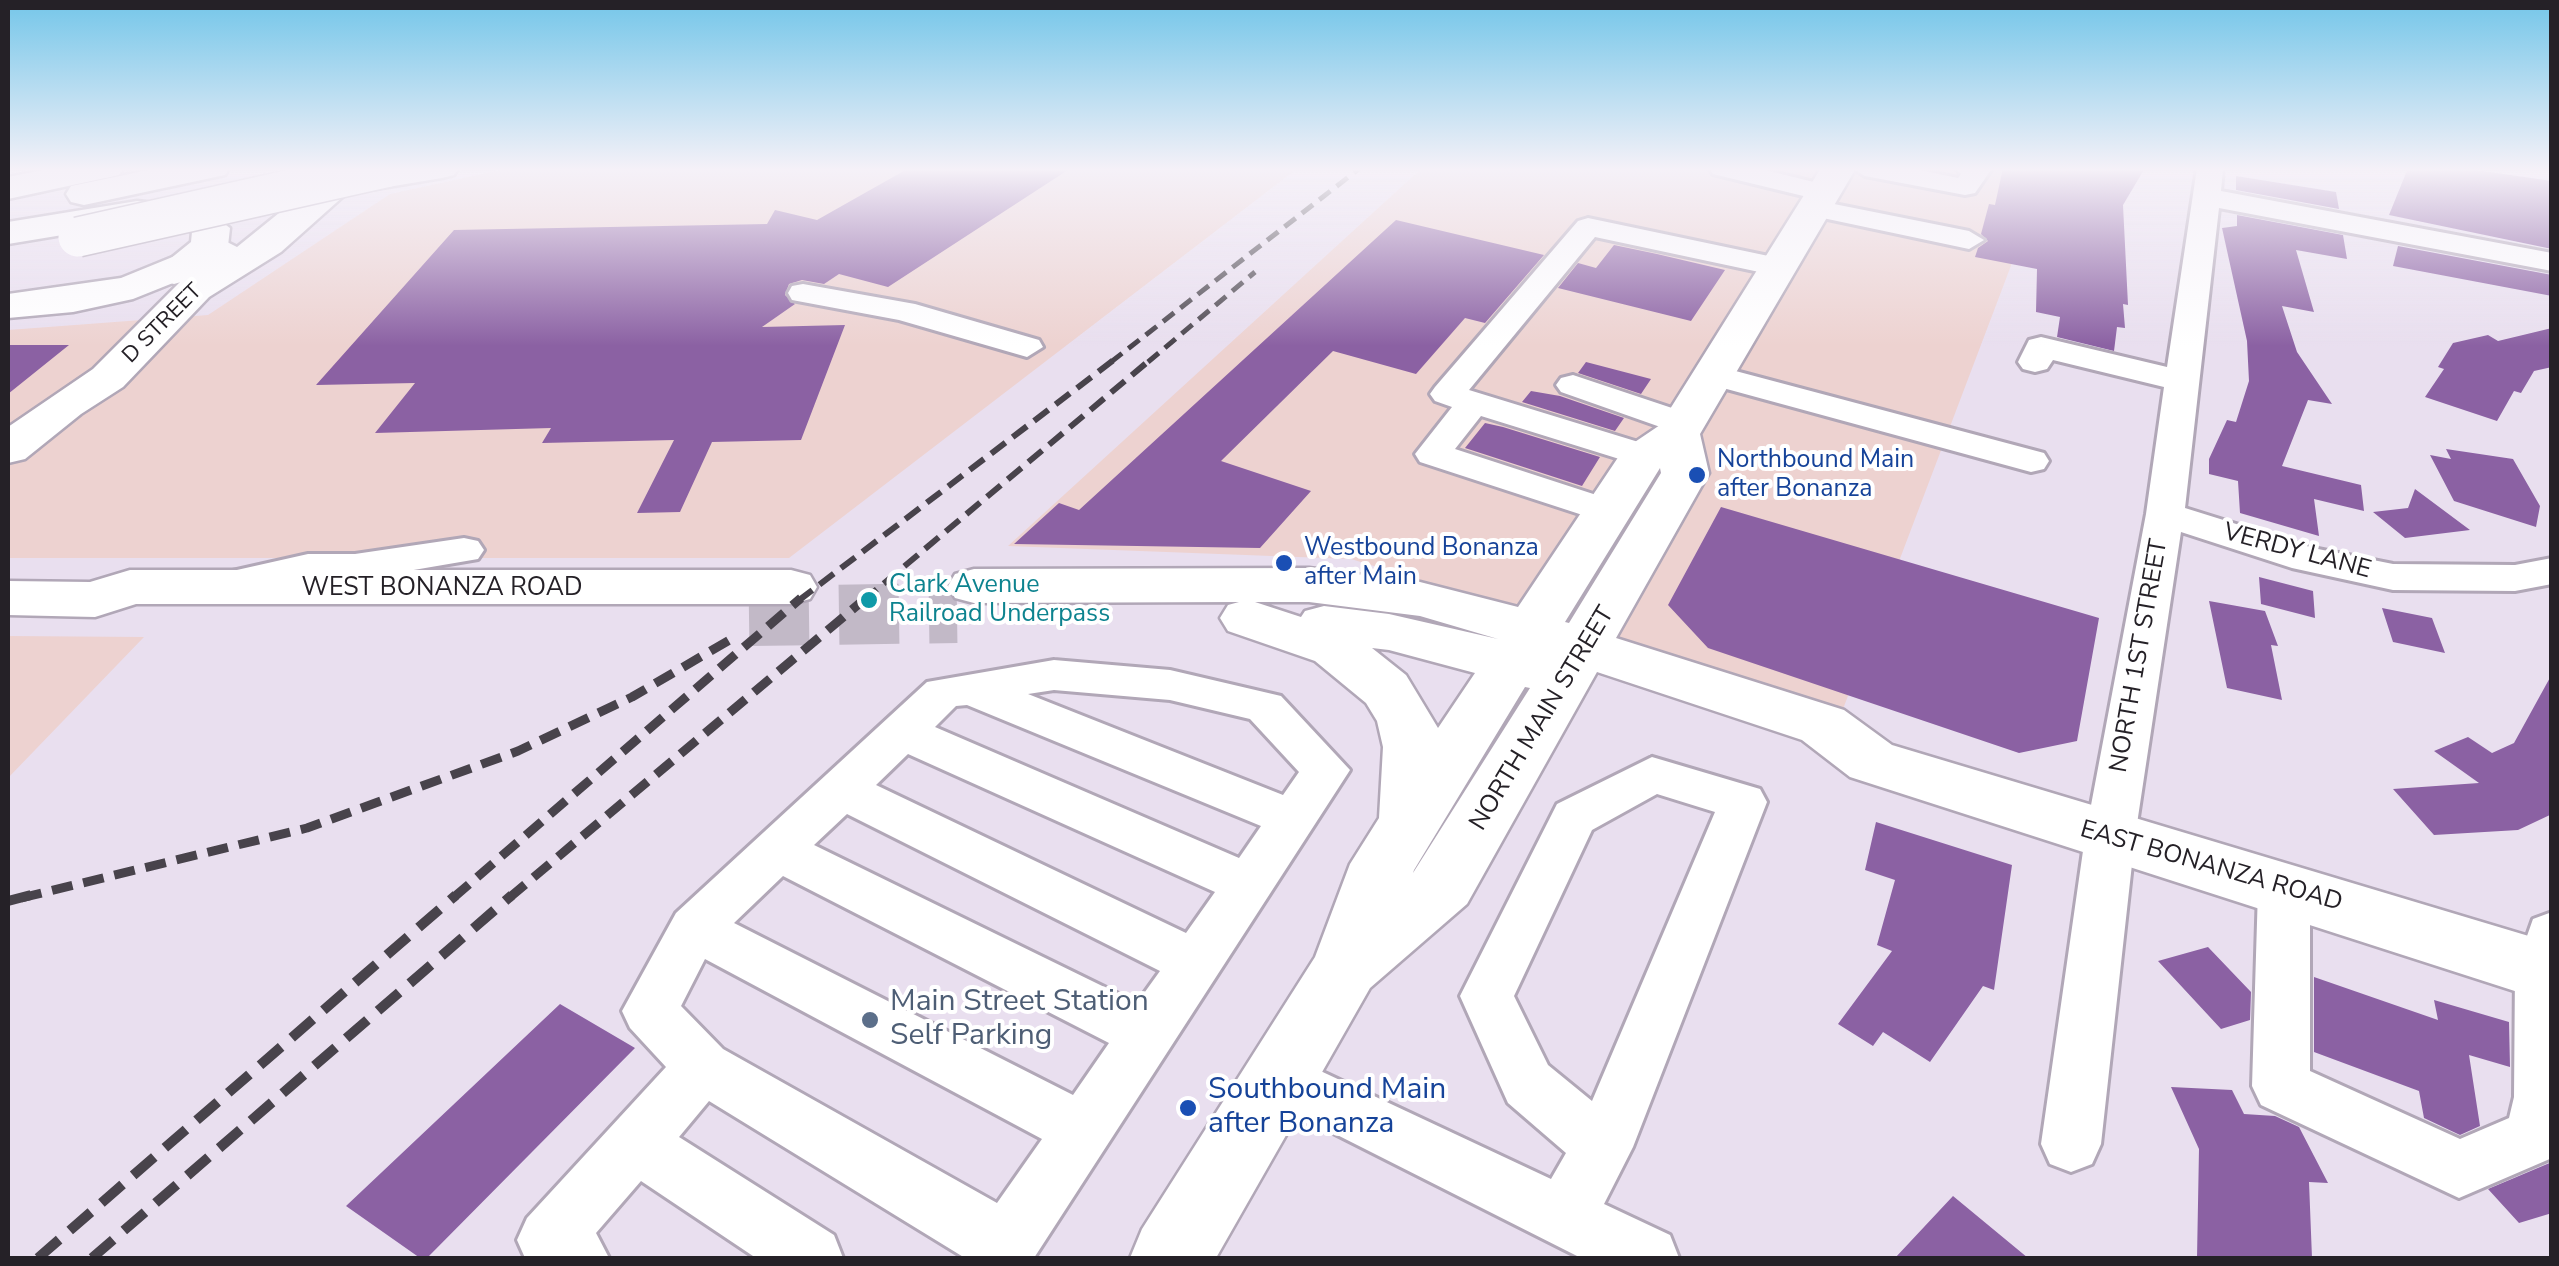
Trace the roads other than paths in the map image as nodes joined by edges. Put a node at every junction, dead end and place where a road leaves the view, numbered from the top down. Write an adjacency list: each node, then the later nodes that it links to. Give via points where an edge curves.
1 (94, 227): 13 (main road)
2 (95, 227): 13 (main road, bridge)
3 (95, 227): 13 (main road)
4 (210, 227): 20 (main road, via 208,246)
5 (253, 227): 15 (main road, D STREET)
6 (283, 227): 21 (main road, D STREET, via 268,244)
7 (1588, 227): 31 (street, via 1447,394)
8 (1588, 227): 19 (street)
9 (1802, 227): 19 (main road, NORTH MAIN STREET)
10 (1932, 227): 16 (street)
11 (2203, 227): 29 (street, NORTH 1ST STREET)
12 (2400, 227): 18 (street)
13 (90, 228): 14 (main road); 17 (main road)
14 (8, 233)
15 (238, 237): 20 (main road); 23 (main road, D STREET, via 200,269)
16 (1969, 240)
17 (8, 251)
18 (2552, 262)
19 (1778, 267): 28 (main road, NORTH MAIN STREET)
20 (174, 272): 24 (main road, via 104,294)
21 (216, 274): 23 (main road); 32 (main road, D STREET, via 108,378)
22 (803, 294): 27 (street, via 904,311)
23 (134, 305): 25 (main road); 32 (main road, D STREET, via 129,324)
24 (8, 306)
25 (8, 321)
26 (2041, 346): 29 (street)
27 (1027, 348)
28 (1713, 375): 33 (main road, NORTH MAIN STREET); 35 (street)
29 (2182, 382): 36 (street, NORTH 1ST STREET)
30 (1574, 386): 33 (street)
31 (1473, 403): 33 (street); 37 (street, via 1433,454)
32 (65, 404): 34 (main road, D STREET)
33 (1668, 438): 37 (main road, NORTH MAIN STREET); 45 (main road, NORTH MAIN STREET, via 1685,472)
34 (9, 448)
35 (2031, 461)
36 (2165, 514): 39 (street, VERDY LANE, via 2306,559 2393,577 2515,578); 51 (street, NORTH 1ST STREET)
37 (1593, 533): 41 (main road, via 1519,583 1483,592); 45 (main road, NORTH MAIN STREET)
38 (464, 550): 40 (street, via 308,568)
39 (2552, 571)
40 (205, 589): 43 (main road, WEST BONANZA ROAD, via 130,587); 43 (main road, WEST BONANZA ROAD, via 770,602 272,619 107,612)
41 (1387, 594): 44 (main road, via 1246,582 965,599); 45 (main road, via 1471,610)
42 (8, 598): 43 (main road, WEST BONANZA ROAD)
43 (95, 600)
44 (1248, 618): 45 (main road); 50 (main road, via 1335,648 1386,689 1406,718 1413,747)
45 (1550, 655): 50 (main road, NORTH MAIN STREET); 51 (main road, EAST BONANZA ROAD, via 1815,762 1871,761); 58 (main road, NORTH MAIN STREET, via 1444,886)
46 (970, 689): 47 (street, via 943,693); 49 (street); 49 (street, via 1054,675 1170,685 1265,708 1326,770)
47 (902, 732): 48 (street); 53 (street)
48 (842, 790): 52 (street); 57 (street)
49 (1293, 819): 53 (street)
50 (1410, 822): 58 (main road, NORTH MAIN STREET, via 1383,864)
51 (2110, 837): 54 (main road, EAST BONANZA ROAD); 64 (street, NORTH 1ST STREET)
52 (778, 850): 55 (street); 59 (street)
53 (1249, 885): 57 (street)
54 (2284, 890): 56 (main road, EAST BONANZA ROAD); 56 (street, via 2281,1086 2459,1169 2536,1136)
55 (696, 928): 60 (street, via 650,1011); 62 (street)
56 (2548, 959)
57 (1196, 963): 59 (street)
58 (1345, 969): 61 (main road, NORTH MAIN STREET)
59 (1148, 1035): 62 (street)
60 (703, 1066): 63 (street); 68 (street)
61 (1280, 1078): 66 (street); 70 (main road, NORTH MAIN STREET)
62 (1083, 1130): 68 (street)
63 (636, 1143): 67 (street); 69 (street)
64 (2070, 1144)
65 (1603, 1147): 65 (street, via 1742,802 1652,776 1574,817 1487,996 1528,1084); 66 (street)
66 (1564, 1216): 71 (street)
67 (553, 1252)
68 (1002, 1252)
69 (811, 1258)
70 (1171, 1258)
71 (1647, 1258)

